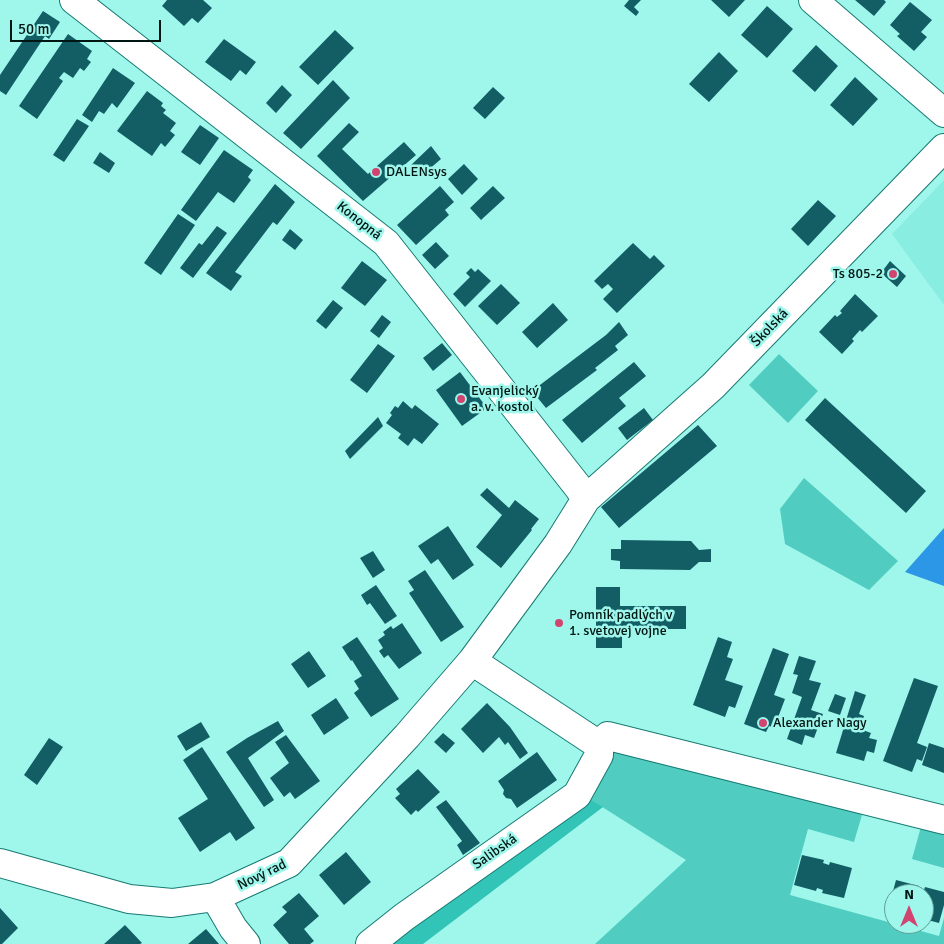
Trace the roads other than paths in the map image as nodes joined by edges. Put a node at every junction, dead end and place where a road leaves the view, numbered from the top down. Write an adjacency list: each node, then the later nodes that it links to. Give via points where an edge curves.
1 (74, 0): 5 (street, Konopná, via 386,242)
2 (813, 0): 3 (street)
3 (944, 113)
4 (944, 148): 5 (street, Školská, via 713,386)
5 (586, 499): 6 (street, Školská, via 558,544)
6 (472, 661): 7 (street); 10 (street, Nový rad, via 289,863)
7 (599, 745): 8 (street, via 608,736); 12 (street, Salibská, via 599,754 577,795)
8 (944, 820)
9 (0, 863): 10 (street, Nový rad, via 129,899 172,903)
10 (215, 897): 11 (street)
11 (246, 944)
12 (370, 944)

